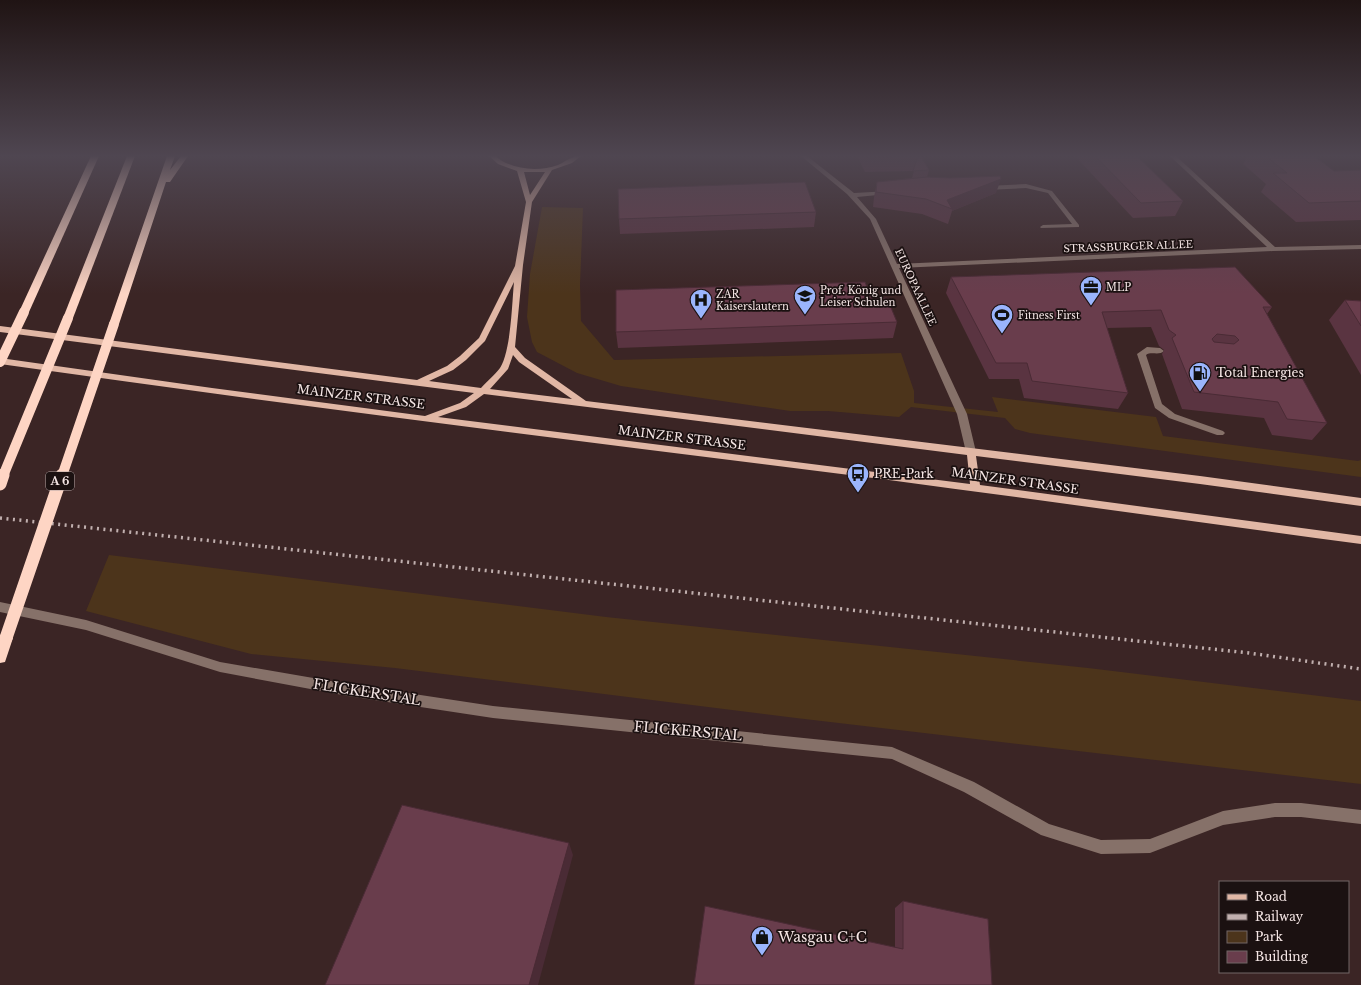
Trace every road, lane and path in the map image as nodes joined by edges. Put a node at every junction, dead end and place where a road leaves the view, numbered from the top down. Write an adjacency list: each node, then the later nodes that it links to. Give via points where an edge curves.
1 (74, 202): 16 (highway, bridge)
2 (113, 202): 23 (highway, bridge)
3 (156, 202): 28 (highway, A 6, bridge)
4 (529, 202): 11 (main road)
5 (860, 202): 12 (street, EUROPAALLEE, via 873,219)
6 (1058, 202): 8 (street, via 1077,226)
7 (1222, 202): 10 (street)
8 (1043, 227)
9 (1361, 247): 10 (street, STRASSBURGER ALLEE)
10 (1272, 249): 12 (street, STRASSBURGER ALLEE)
11 (519, 264): 14 (main road); 17 (main road, via 482,339 450,368)
12 (895, 266): 22 (street, EUROPAALLEE, via 962,414)
13 (0, 329): 17 (main road, MAINZER STRASSE)
14 (511, 347): 18 (main road, via 505,367); 19 (main road, via 522,360)
15 (1160, 351): 21 (street, via 1147,350 1141,354 1158,406 1172,416)
16 (0, 361): 20 (main road, MAINZER STRASSE)
17 (418, 383): 18 (main road, MAINZER STRASSE)
18 (484, 391): 19 (main road, MAINZER STRASSE); 20 (main road, via 463,405)
19 (584, 403): 22 (main road, MAINZER STRASSE)
20 (426, 418): 24 (main road, MAINZER STRASSE)
21 (1220, 433)
22 (971, 452): 24 (main road); 25 (main road, MAINZER STRASSE)
23 (0, 484)
24 (975, 488): 26 (main road, MAINZER STRASSE)
25 (1361, 502)
26 (1361, 540)
27 (0, 607): 29 (street, FLICKERSTAL, via 86,625 220,667 348,690 493,712 892,753 969,787 1046,830 1101,847 1150,846 1223,818 1275,810 1301,810)
28 (0, 657)
29 (1361, 817)

